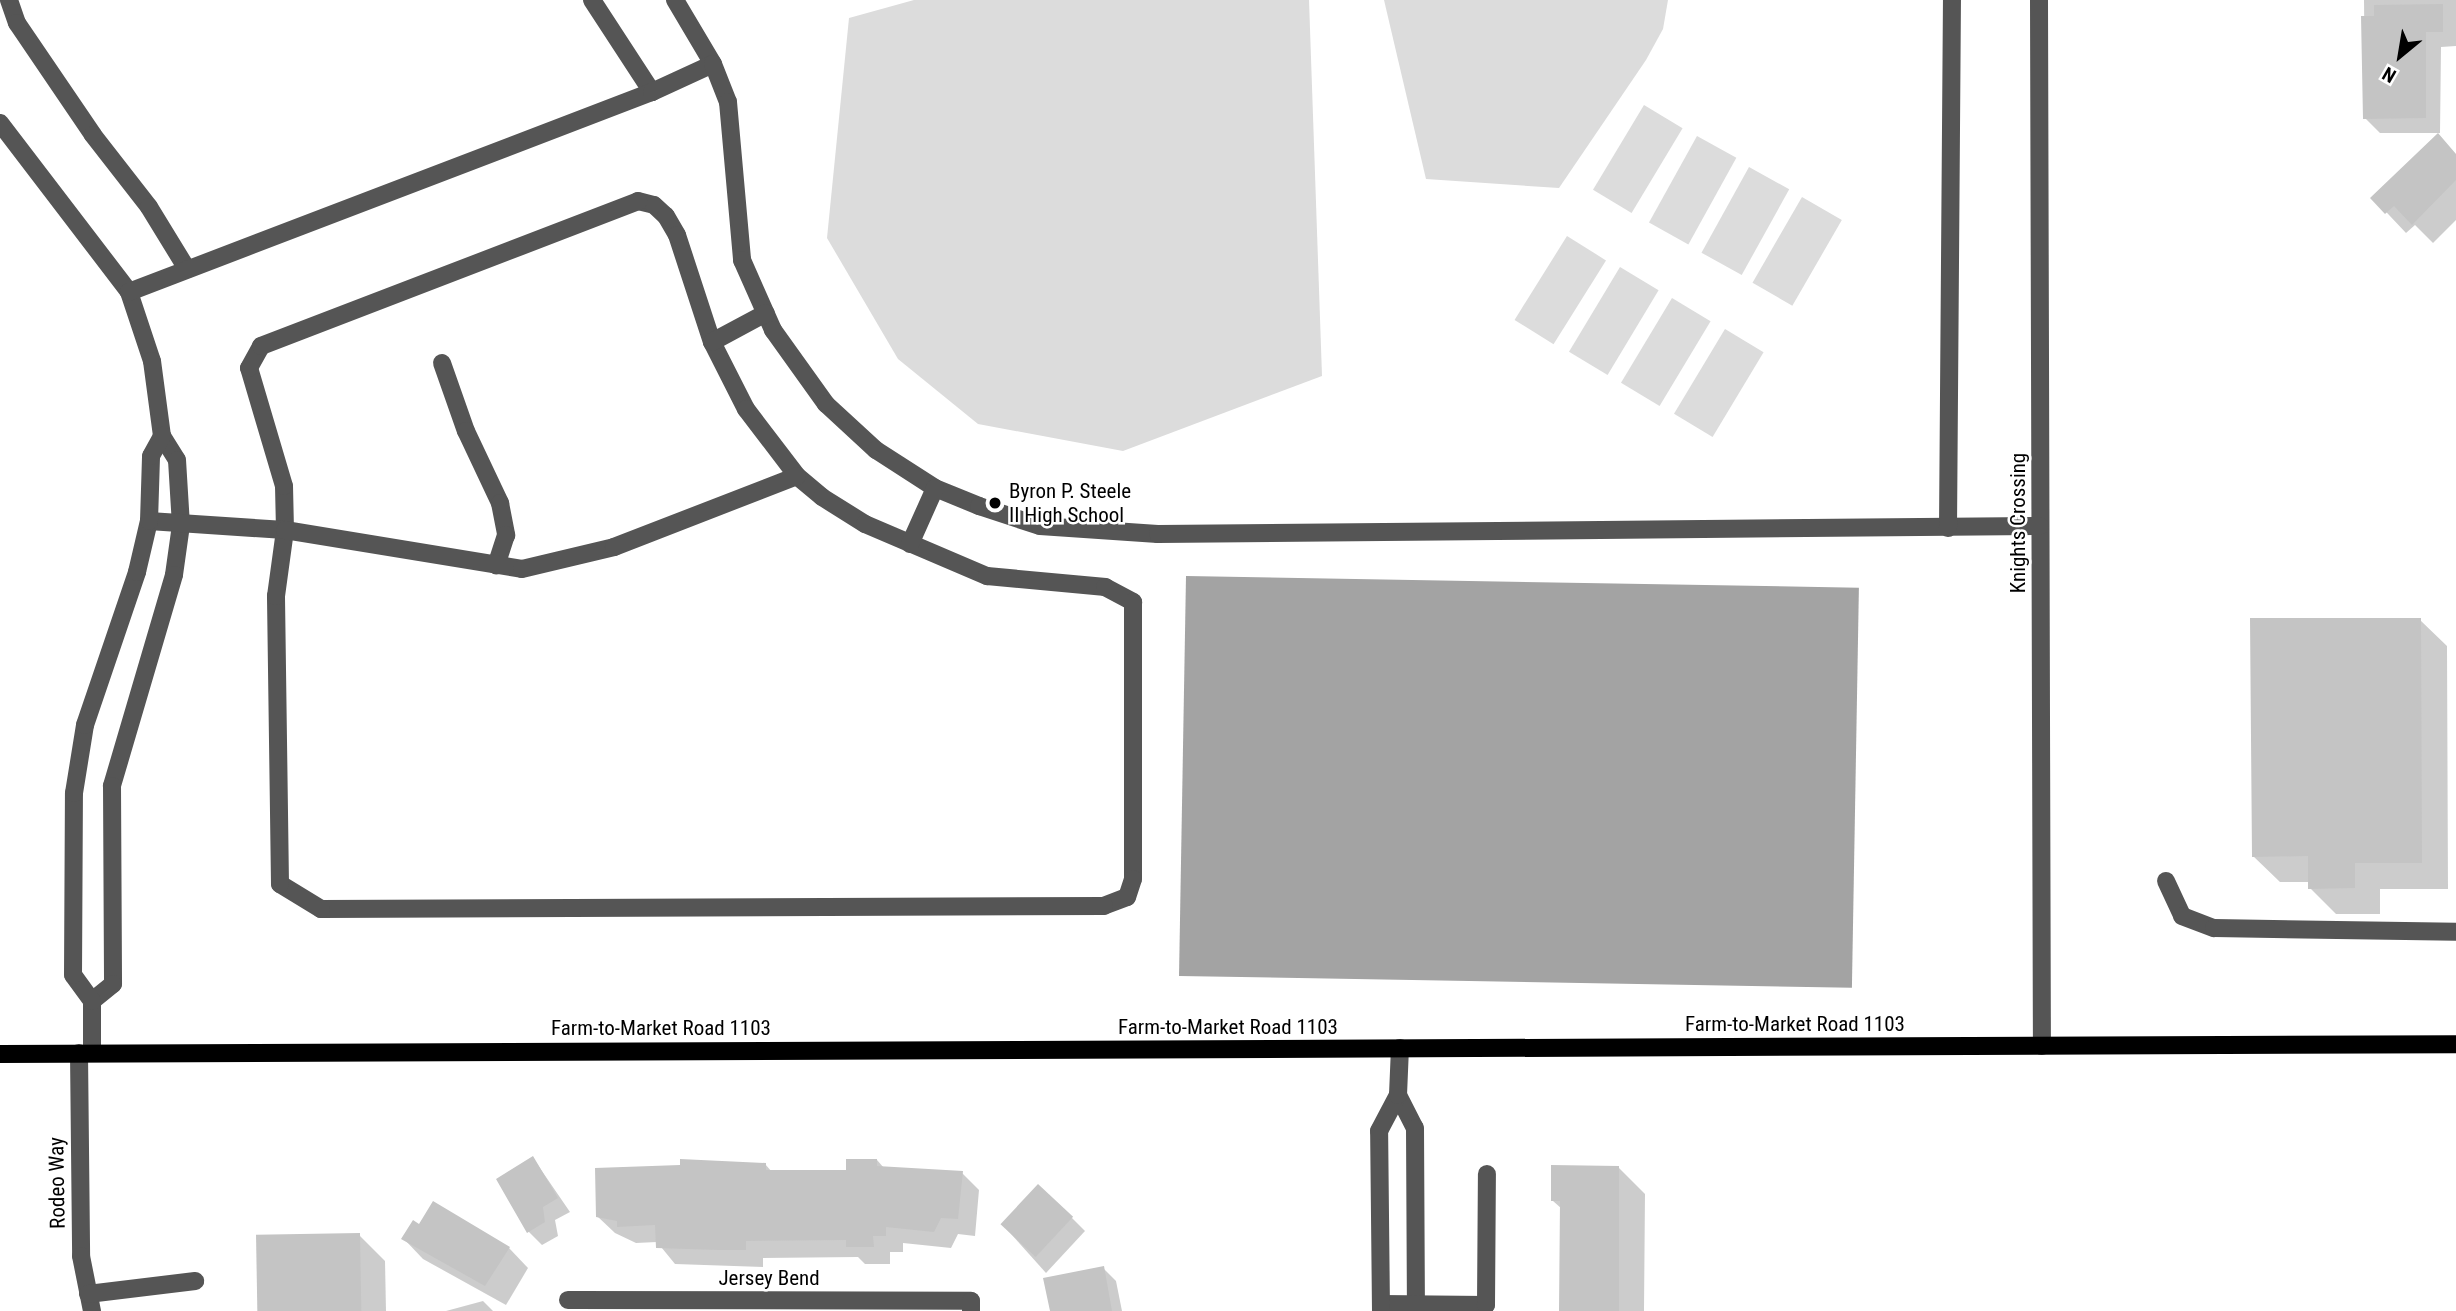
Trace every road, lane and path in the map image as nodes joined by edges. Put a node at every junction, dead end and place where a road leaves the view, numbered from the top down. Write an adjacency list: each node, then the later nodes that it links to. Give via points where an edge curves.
1 (9, 0): 9 (street, via 17,23 149,208)
2 (592, 0): 7 (street)
3 (676, 0): 6 (street)
4 (1952, 0): 20 (street)
5 (2039, 0): 19 (street, Knights Crossing)
6 (713, 64): 7 (street); 11 (street, via 728,102 742,260)
7 (652, 92): 9 (street)
8 (0, 123): 10 (street)
9 (187, 270): 10 (street)
10 (129, 292): 14 (street, via 152,360)
11 (766, 313): 12 (street); 16 (street, via 826,404 876,450)
12 (712, 342): 15 (street, via 746,409); 21 (street, via 677,235 654,205 638,201 261,346 248,368 284,486)
13 (442, 363): 23 (street, via 466,431 500,503 506,535)
14 (162, 436): 17 (street, via 151,456); 18 (street, via 177,460)
15 (797, 476): 22 (street, via 864,524); 23 (street, via 614,547 522,569)
16 (935, 488): 20 (street, via 1040,526 1158,534); 22 (street)
17 (149, 521): 18 (street); 26 (street, via 137,572 85,725 74,793 73,975)
18 (181, 525): 21 (street); 26 (street, via 174,575 112,786 113,984)
19 (2040, 526): 20 (street); 28 (street, Knights Crossing)
20 (1948, 528)
21 (285, 530): 22 (street, via 276,596 278,865 280,884 321,909 1104,906 1127,897 1133,879 1133,602 1105,587 987,576); 23 (street)
22 (910, 544)
23 (496, 565)
24 (2166, 881): 25 (street, via 2182,916 2214,928)
25 (2456, 932)
26 (92, 1001): 30 (street, Rodeo Way)
27 (2456, 1044): 28 (main road, Farm-to-Market Road 1103)
28 (2042, 1046): 29 (main road, Farm-to-Market Road 1103)
29 (1399, 1048): 30 (main road, Farm-to-Market Road 1103); 32 (street)
30 (85, 1053): 31 (main road, Farm-to-Market Road 1103); 36 (street, Rodeo Way, via 81,1256)
31 (0, 1054)
32 (1398, 1096): 38 (street, via 1379,1131); 39 (street, via 1415,1128)
33 (1487, 1174): 40 (street)
34 (195, 1281): 36 (street)
35 (568, 1300): 37 (street, Jersey Bend)
36 (90, 1303)
37 (971, 1306)
38 (1381, 1307): 39 (street)
39 (1416, 1307): 40 (street)
40 (1486, 1308)

